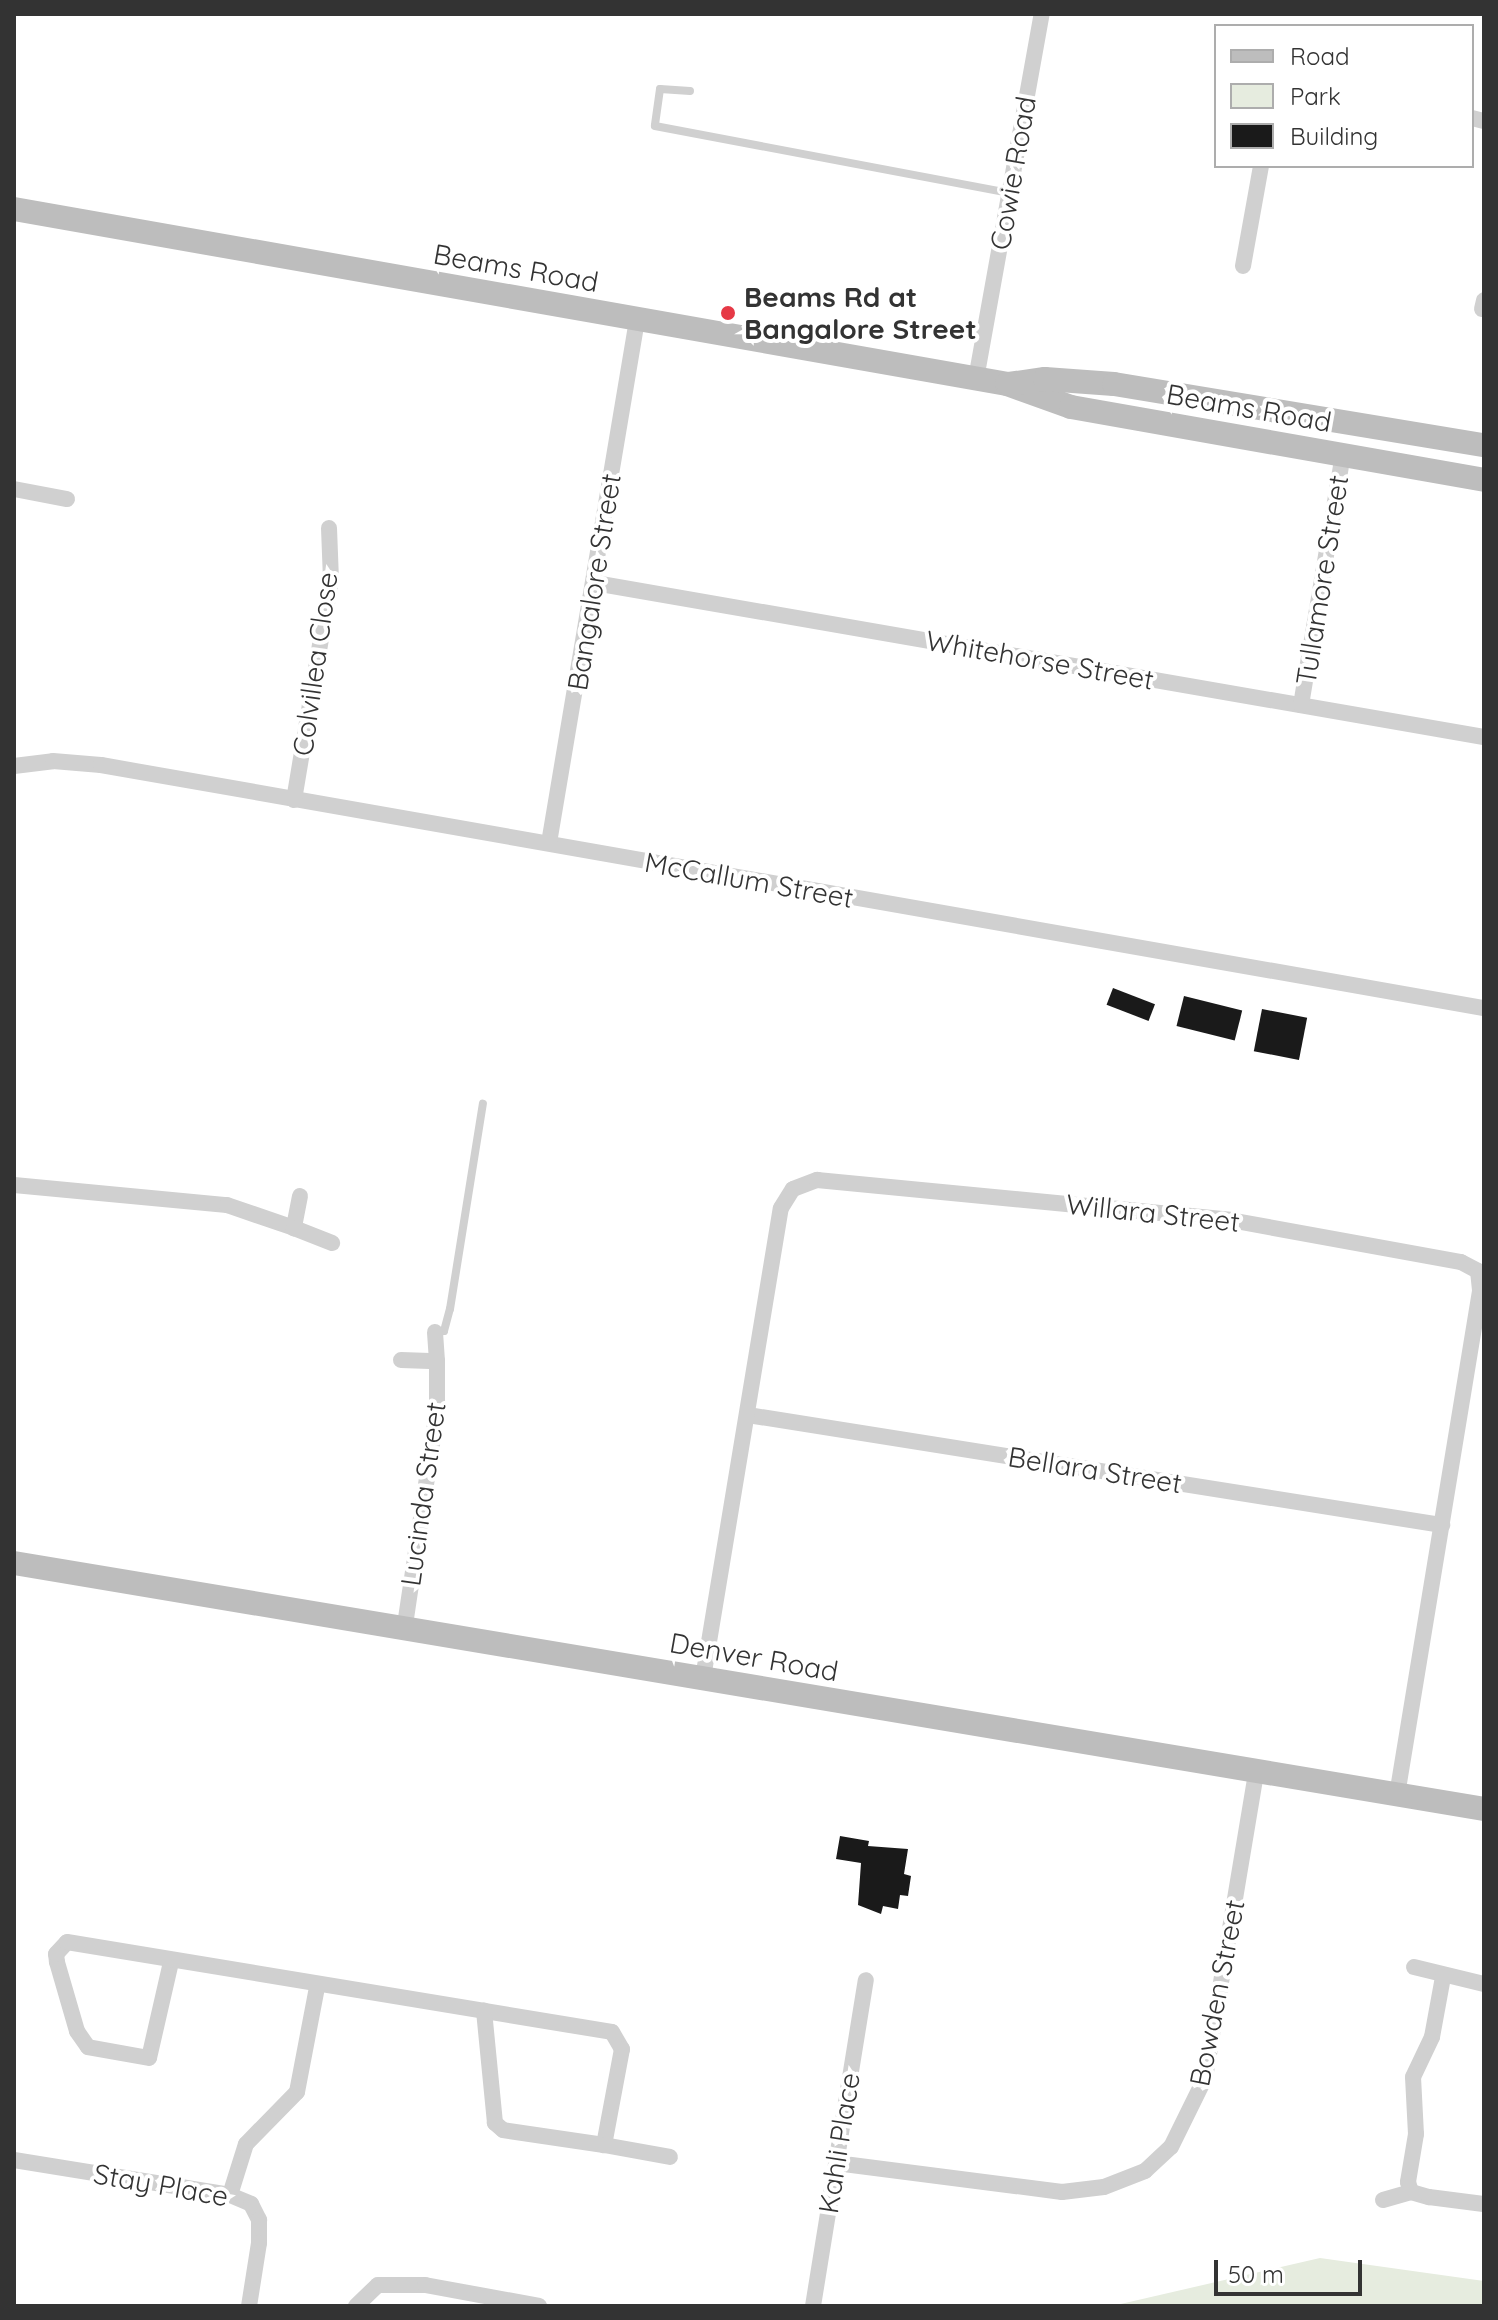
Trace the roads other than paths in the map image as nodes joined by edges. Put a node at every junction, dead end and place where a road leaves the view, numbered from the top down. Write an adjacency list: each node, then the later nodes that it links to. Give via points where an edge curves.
1 (1042, 14): 4 (street, Cowie Road)
2 (690, 91): 4 (lane, via 660,89 655,126)
3 (1261, 168): 6 (street)
4 (1009, 193): 8 (street, Cowie Road)
5 (14, 209): 7 (main road, Beams Road)
6 (1243, 266)
7 (637, 320): 8 (main road, Beams Road); 16 (street, Bangalore Street)
8 (976, 379): 9 (main road, Beams Road)
9 (1007, 384): 10 (main road, Beams Road, via 1045,379 1114,384); 11 (main road, Beams Road, via 1071,407)
10 (1484, 445)
11 (1343, 455): 12 (main road, Beams Road); 17 (street, Tullamore Street)
12 (1484, 480)
13 (14, 489): 14 (street)
14 (67, 499)
15 (329, 528): 20 (street, Colvillea Close, via 331,580)
16 (595, 583): 17 (street, Whitehorse Street); 21 (street, Bangalore Street)
17 (1301, 705): 18 (street, Whitehorse Street)
18 (1484, 737)
19 (14, 766): 20 (street, McCallum Street, via 53,761 101,765)
20 (294, 800): 21 (street, McCallum Street)
21 (549, 843): 22 (street, McCallum Street)
22 (1484, 1008)
23 (483, 1104): 28 (lane, via 450,1309 444,1331)
24 (14, 1185): 26 (street, via 227,1205)
25 (300, 1196): 26 (street)
26 (294, 1228): 27 (street)
27 (332, 1243)
28 (435, 1332): 30 (street, Lucinda Street)
29 (401, 1360): 30 (street, Lucinda Street)
30 (437, 1361): 34 (street, Lucinda Street, via 437,1412)
31 (748, 1415): 32 (street, Bellara Street); 32 (street, Willara Street, via 781,1208 793,1189 817,1180 1230,1220 1461,1262 1478,1271 1480,1291); 35 (street, Willara Street)
32 (1442, 1525): 37 (street, Willara Street)
33 (14, 1563): 34 (main road, Denver Road)
34 (405, 1625): 35 (main road, Denver Road)
35 (703, 1678): 36 (main road, Denver Road)
36 (1256, 1772): 37 (main road, Denver Road); 49 (street, Bowden Street, via 1205,2078 1171,2147 1145,2171 1104,2187 1062,2192)
37 (1397, 1795): 38 (main road, Denver Road)
38 (1484, 1809)
39 (171, 1962): 39 (street, via 80,1943 60,1947 57,1962 77,2031 88,2047 149,2058); 44 (street)
40 (1414, 1967): 41 (street)
41 (1443, 1977): 43 (street); 50 (street, via 1432,2037 1413,2077 1416,2134 1406,2167)
42 (866, 1980): 49 (street, Kahli Place)
43 (1484, 1984)
44 (317, 1987): 45 (street); 51 (street, via 297,2092 246,2144)
45 (484, 2011): 46 (street, via 495,2123 503,2130); 46 (street, via 612,2032 620,2038)
46 (604, 2145): 47 (street)
47 (670, 2157)
48 (14, 2160): 51 (street, Stay Place)
49 (836, 2163): 57 (street, Kahli Place)
50 (1411, 2192): 52 (street); 53 (street)
51 (230, 2195): 54 (street, Stay Place, via 251,2204 259,2220)
52 (1383, 2200)
53 (1484, 2204)
54 (249, 2306)
55 (356, 2306): 56 (street, via 378,2285 425,2285)
56 (539, 2306)
57 (813, 2306)

